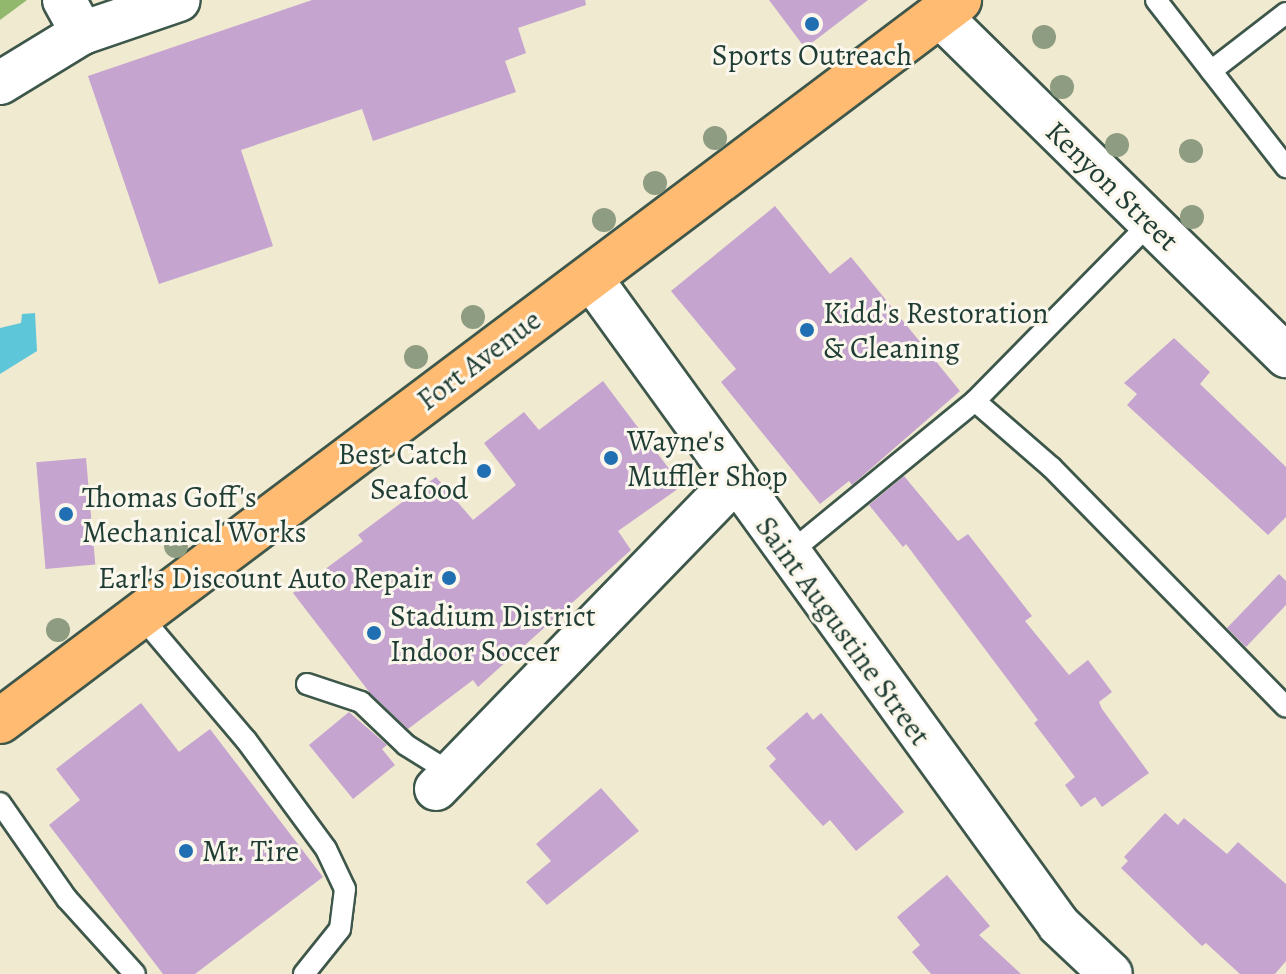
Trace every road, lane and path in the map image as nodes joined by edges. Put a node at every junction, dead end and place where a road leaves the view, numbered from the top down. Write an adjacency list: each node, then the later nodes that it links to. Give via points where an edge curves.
1 (179, 0): 5 (street)
2 (1156, 0): 6 (lane)
3 (949, 8): 9 (street, Kenyon Street); 10 (main road, Fort Avenue)
4 (1286, 13): 6 (lane)
5 (73, 16): 7 (street)
6 (1211, 71): 8 (lane)
7 (0, 83)
8 (1286, 167)
9 (1150, 223): 11 (street, Kenyon Street); 12 (lane)
10 (590, 277): 13 (street, Saint Augustine Street); 15 (main road, Fort Avenue)
11 (1286, 356)
12 (975, 401): 14 (lane); 17 (lane, via 1052,468)
13 (734, 481): 14 (street, Saint Augustine Street); 19 (street)
14 (787, 555): 23 (street, Saint Augustine Street, via 1059,925)
15 (139, 614): 18 (main road, Fort Avenue); 22 (lane, via 246,740 326,849 345,889 340,929)
16 (307, 684): 19 (lane, via 361,702)
17 (1286, 707)
18 (0, 721)
19 (443, 781)
20 (0, 803): 21 (lane, via 67,899)
21 (135, 974)
22 (304, 974)
23 (1111, 974)

